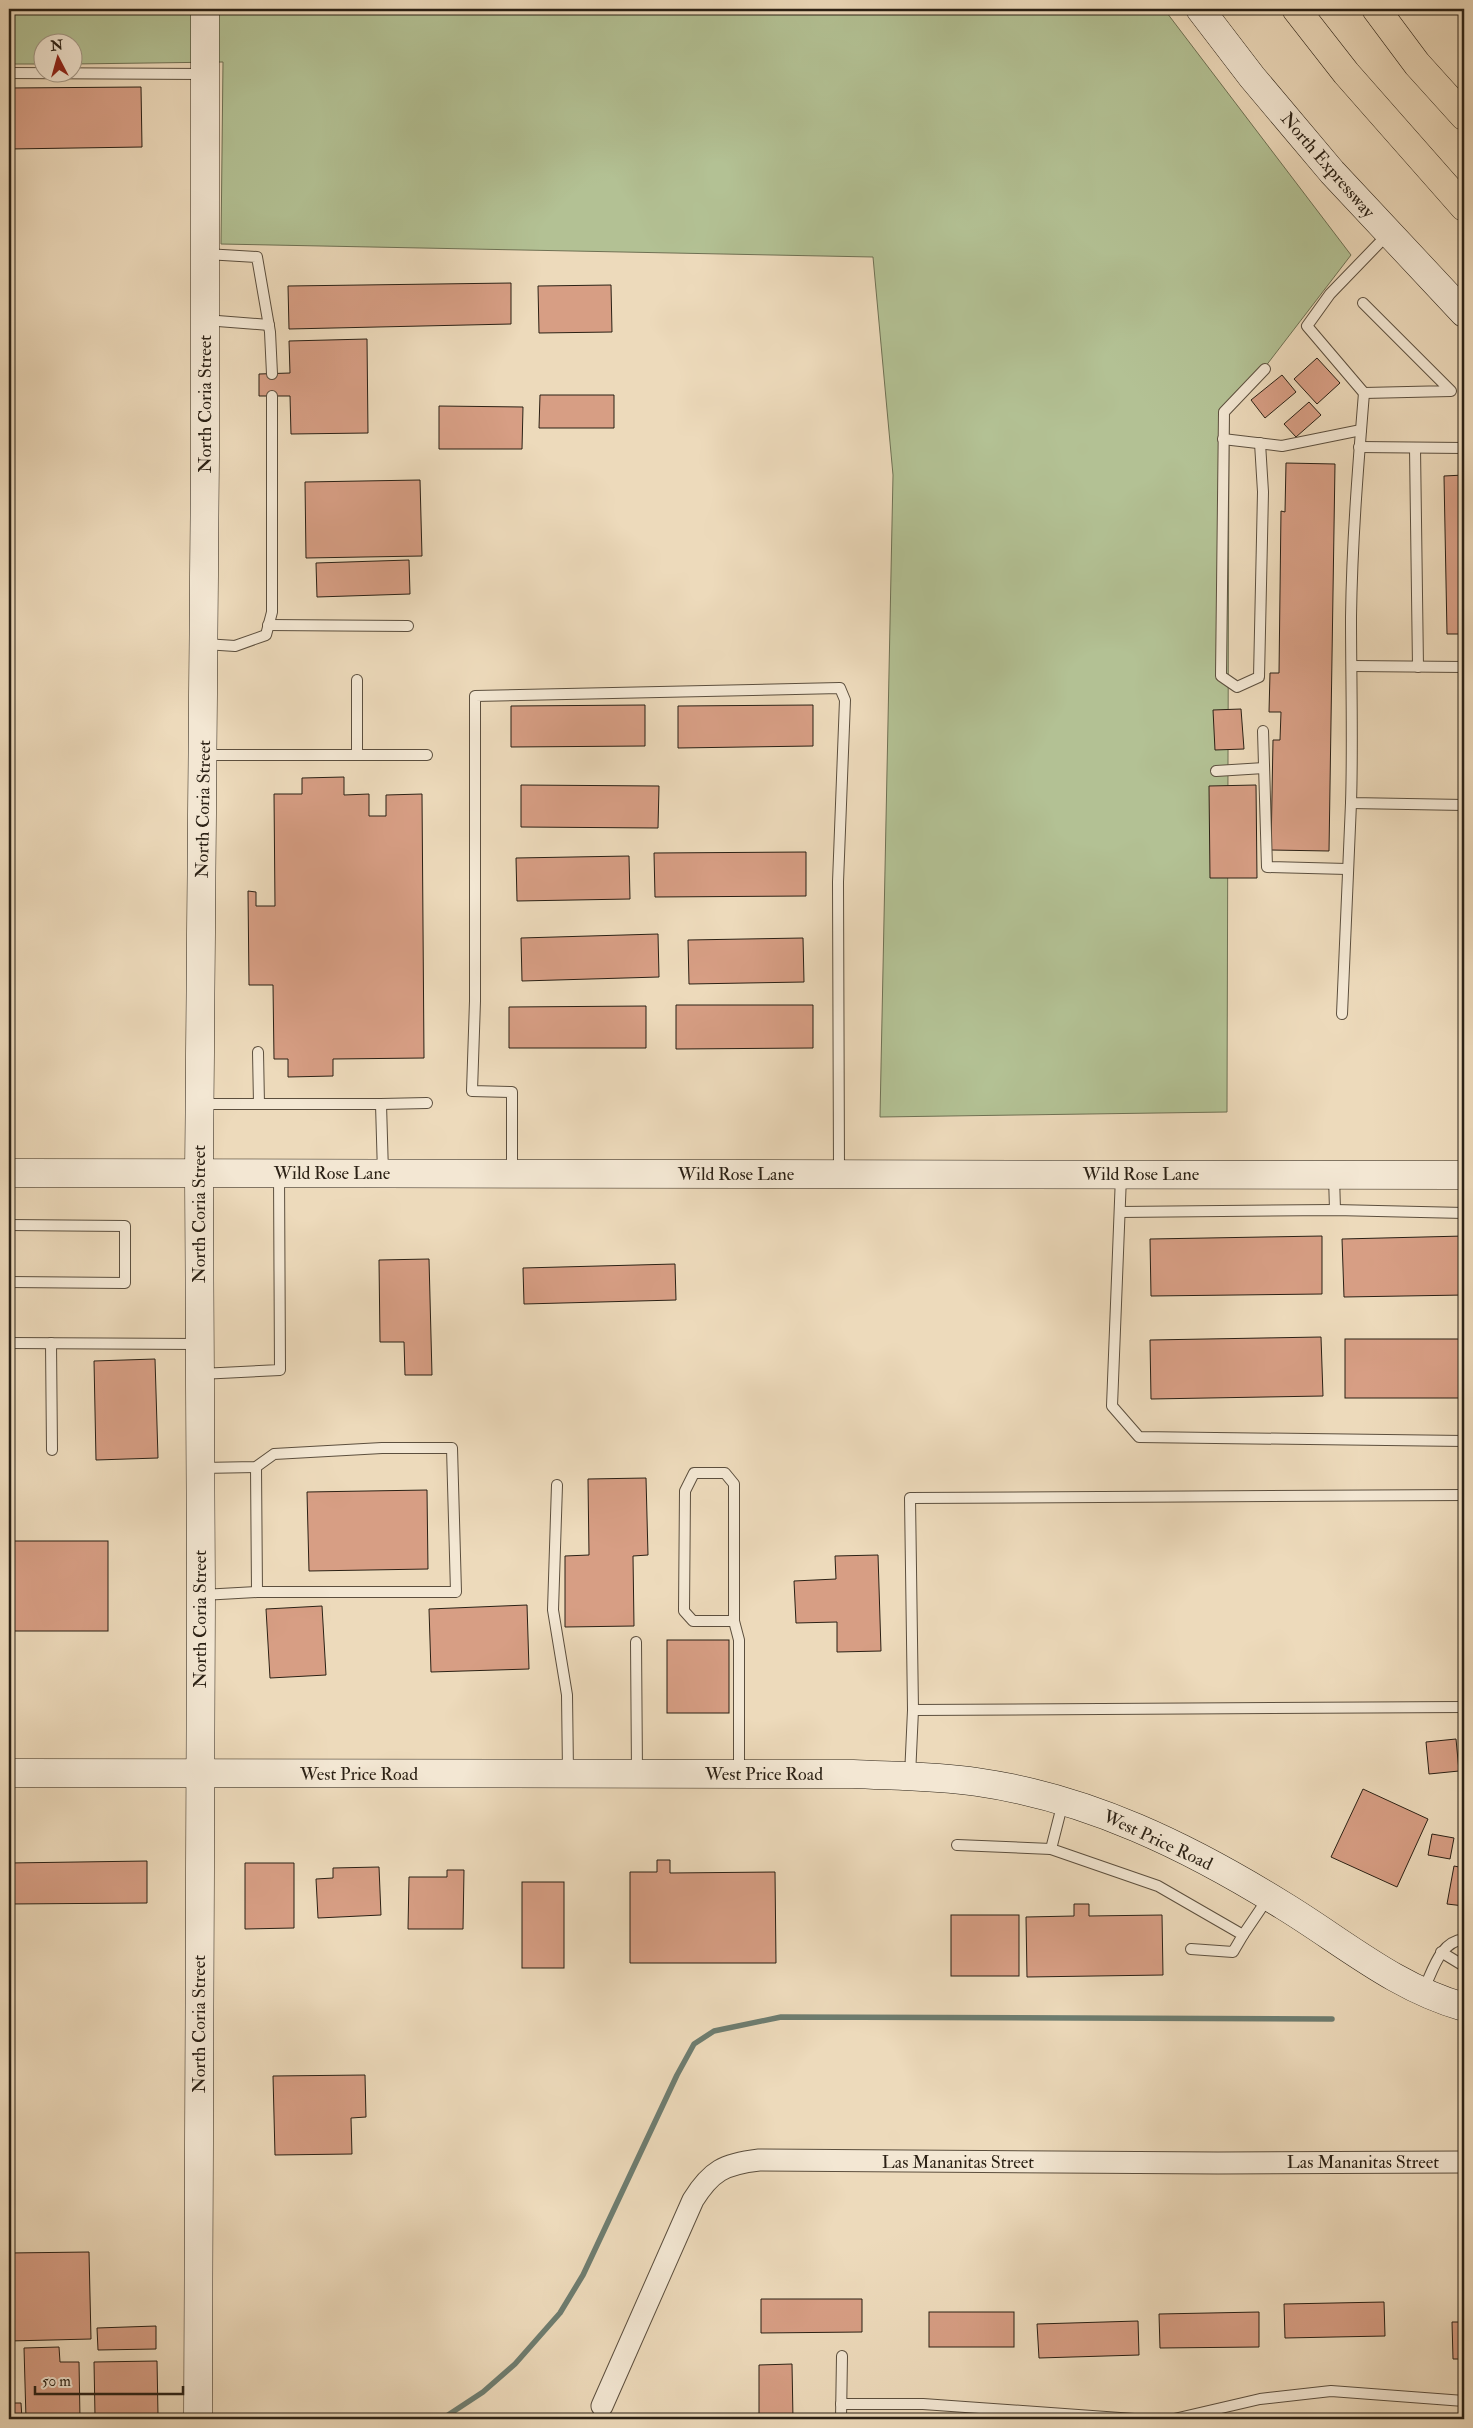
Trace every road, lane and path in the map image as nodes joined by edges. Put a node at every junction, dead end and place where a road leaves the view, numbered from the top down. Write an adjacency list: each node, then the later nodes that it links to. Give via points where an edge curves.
1 (205, 9): 6 (street, North Coria Street)
2 (1200, 9): 9 (street, North Expressway, via 1326,165)
3 (1296, 9): 8 (highway, via 1346,73)
4 (1376, 9): 7 (highway, via 1417,64)
5 (9, 73): 6 (lane)
6 (205, 74): 10 (street, North Coria Street)
7 (1464, 116)
8 (1464, 207)
9 (1389, 233): 12 (street, North Expressway); 17 (lane, via 1330,294 1307,326)
10 (205, 254): 13 (street, North Coria Street); 14 (lane, via 257,257)
11 (1362, 302): 17 (lane, via 1451,391)
12 (1464, 313)
13 (205, 320): 14 (lane); 27 (street, North Coria Street)
14 (269, 325): 16 (lane)
15 (1265, 369): 20 (lane, via 1224,412)
16 (272, 374)
17 (1364, 393): 19 (lane)
18 (272, 396): 25 (lane, via 272,612)
19 (1361, 430): 21 (lane, via 1282,446); 22 (lane)
20 (1223, 439): 21 (lane); 21 (lane, via 1221,676 1237,687 1259,677 1263,492)
21 (1260, 443)
22 (1359, 448): 23 (lane); 28 (lane)
23 (1415, 448): 24 (lane); 29 (lane)
24 (1464, 448)
25 (268, 625): 26 (lane); 27 (lane, via 266,634 235,646)
26 (408, 626)
27 (204, 644): 33 (street, North Coria Street)
28 (1352, 666): 29 (lane); 38 (lane)
29 (1418, 667): 30 (lane)
30 (1464, 667)
31 (358, 680): 34 (lane)
32 (1264, 731): 36 (lane)
33 (203, 755): 34 (lane); 44 (street, North Coria Street)
34 (357, 755): 35 (lane)
35 (427, 755)
36 (1264, 768): 37 (lane); 40 (lane, via 1267,867)
37 (1216, 770)
38 (1350, 803): 39 (lane); 40 (lane)
39 (1464, 805)
40 (1347, 869): 41 (lane)
41 (1342, 1014)
42 (258, 1052): 45 (lane)
43 (427, 1103): 46 (lane)
44 (199, 1104): 45 (lane); 48 (street, North Coria Street)
45 (259, 1104): 46 (lane)
46 (381, 1104): 50 (lane)
47 (9, 1173): 48 (street, Wild Rose Lane)
48 (199, 1173): 49 (street, Wild Rose Lane); 63 (street, North Coria Street)
49 (280, 1173): 50 (street, Wild Rose Lane); 64 (lane, via 280,1370)
50 (382, 1173): 51 (street, Wild Rose Lane)
51 (512, 1173): 52 (street, Wild Rose Lane); 52 (lane, via 512,1092 472,1090 475,696 840,688 845,700 838,882)
52 (838, 1174): 53 (street, Wild Rose Lane)
53 (1121, 1174): 54 (street, Wild Rose Lane); 57 (lane)
54 (1334, 1174): 55 (street, Wild Rose Lane); 56 (lane)
55 (1464, 1175)
56 (1335, 1210): 57 (lane); 58 (lane)
57 (1120, 1212): 65 (lane, via 1112,1406 1139,1437)
58 (1464, 1213)
59 (9, 1225): 60 (lane, via 125,1226 124,1283)
60 (9, 1282)
61 (9, 1343): 62 (lane)
62 (51, 1343): 63 (lane); 66 (lane)
63 (199, 1344): 64 (street, North Coria Street)
64 (199, 1374): 68 (street, North Coria Street)
65 (1464, 1441)
66 (52, 1450)
67 (256, 1467): 68 (lane); 71 (lane); 71 (lane, via 274,1454 452,1448 456,1592)
68 (199, 1468): 72 (street, North Coria Street)
69 (557, 1485): 78 (lane, via 553,1610 565,1670)
70 (1464, 1496): 76 (lane, via 910,1498)
71 (257, 1592): 72 (lane)
72 (201, 1595): 81 (street, North Coria Street)
73 (734, 1621): 73 (lane, via 693,1621 684,1611 684,1491 694,1473 725,1473 734,1484); 80 (lane, via 739,1640)
74 (636, 1642): 79 (lane)
75 (1464, 1707): 76 (lane)
76 (913, 1710): 82 (lane)
77 (9, 1773): 81 (street, West Price Road)
78 (568, 1773): 79 (street, West Price Road); 81 (street, West Price Road)
79 (637, 1774): 80 (street, West Price Road)
80 (739, 1774): 82 (street, West Price Road)
81 (200, 1775): 99 (street, North Coria Street)
82 (910, 1777): 83 (street, West Price Road, via 978,1782)
83 (1063, 1801): 85 (lane); 86 (street, West Price Road, via 1149,1831)
84 (957, 1844): 85 (lane)
85 (1051, 1849): 87 (lane, via 1158,1886)
86 (1269, 1897): 87 (lane); 92 (street, West Price Road, via 1368,1962)
87 (1243, 1935): 89 (lane, via 1233,1952)
88 (1464, 1939): 90 (lane, via 1453,1941)
89 (1191, 1949)
90 (1442, 1952): 91 (lane); 92 (lane)
91 (1464, 1966)
92 (1423, 1992): 93 (street, West Price Road)
93 (1464, 2007)
94 (1464, 2162): 98 (street, Las Mananitas Street, via 758,2160 737,2163 719,2170 704,2182 693,2200)
95 (842, 2356): 97 (lane)
96 (1464, 2401): 102 (lane, via 1331,2391 1260,2399)
97 (841, 2404): 100 (lane); 101 (lane, via 923,2404)
98 (602, 2406)
99 (198, 2419)
100 (841, 2419)
101 (1134, 2419)
102 (1174, 2419)

